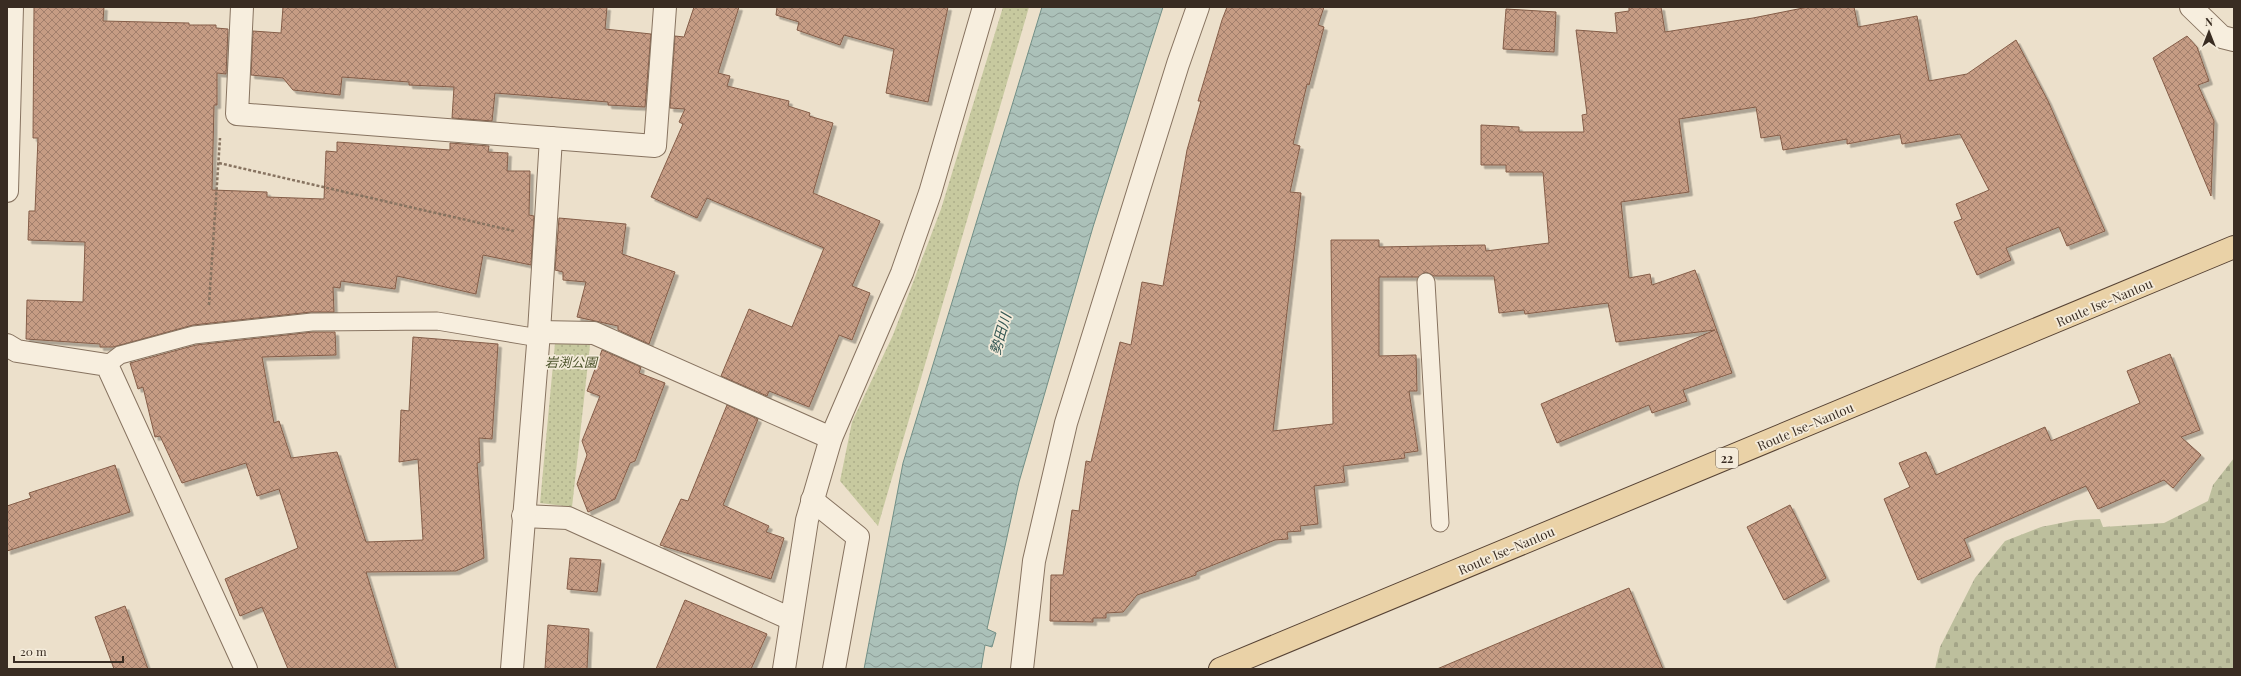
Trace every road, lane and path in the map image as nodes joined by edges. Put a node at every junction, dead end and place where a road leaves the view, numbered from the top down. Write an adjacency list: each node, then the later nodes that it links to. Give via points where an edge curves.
1 (12, 7): 11 (street)
2 (242, 7): 9 (street, via 237,114)
3 (665, 7): 9 (street, via 654,146)
4 (984, 7): 19 (street, via 930,194 907,259)
5 (1198, 7): 28 (street, via 1066,423 1034,561)
6 (2191, 7): 7 (street, via 2222,37)
7 (2234, 40)
8 (221, 133): 10 (path)
9 (552, 138): 12 (street)
10 (219, 162): 12 (path); 15 (path)
11 (7, 192)
12 (545, 238): 16 (street)
13 (2234, 248): 29 (main road, Route Ise-Nantou / 22)
14 (1426, 282): 22 (lane)
15 (207, 333): 16 (lane, via 312,322 437,321); 18 (lane, via 120,355)
16 (539, 335): 19 (street, via 594,333); 21 (street)
17 (7, 345): 18 (street, via 17,351)
18 (106, 365): 24 (street)
19 (831, 438): 20 (street)
20 (812, 500): 23 (street); 27 (street, via 858,536)
21 (523, 516): 23 (street, via 568,518); 25 (street)
22 (1440, 523)
23 (791, 619): 26 (street)
24 (246, 669)
25 (512, 669)
26 (784, 669)
27 (834, 669)
28 (1022, 669)
29 (1220, 669)

